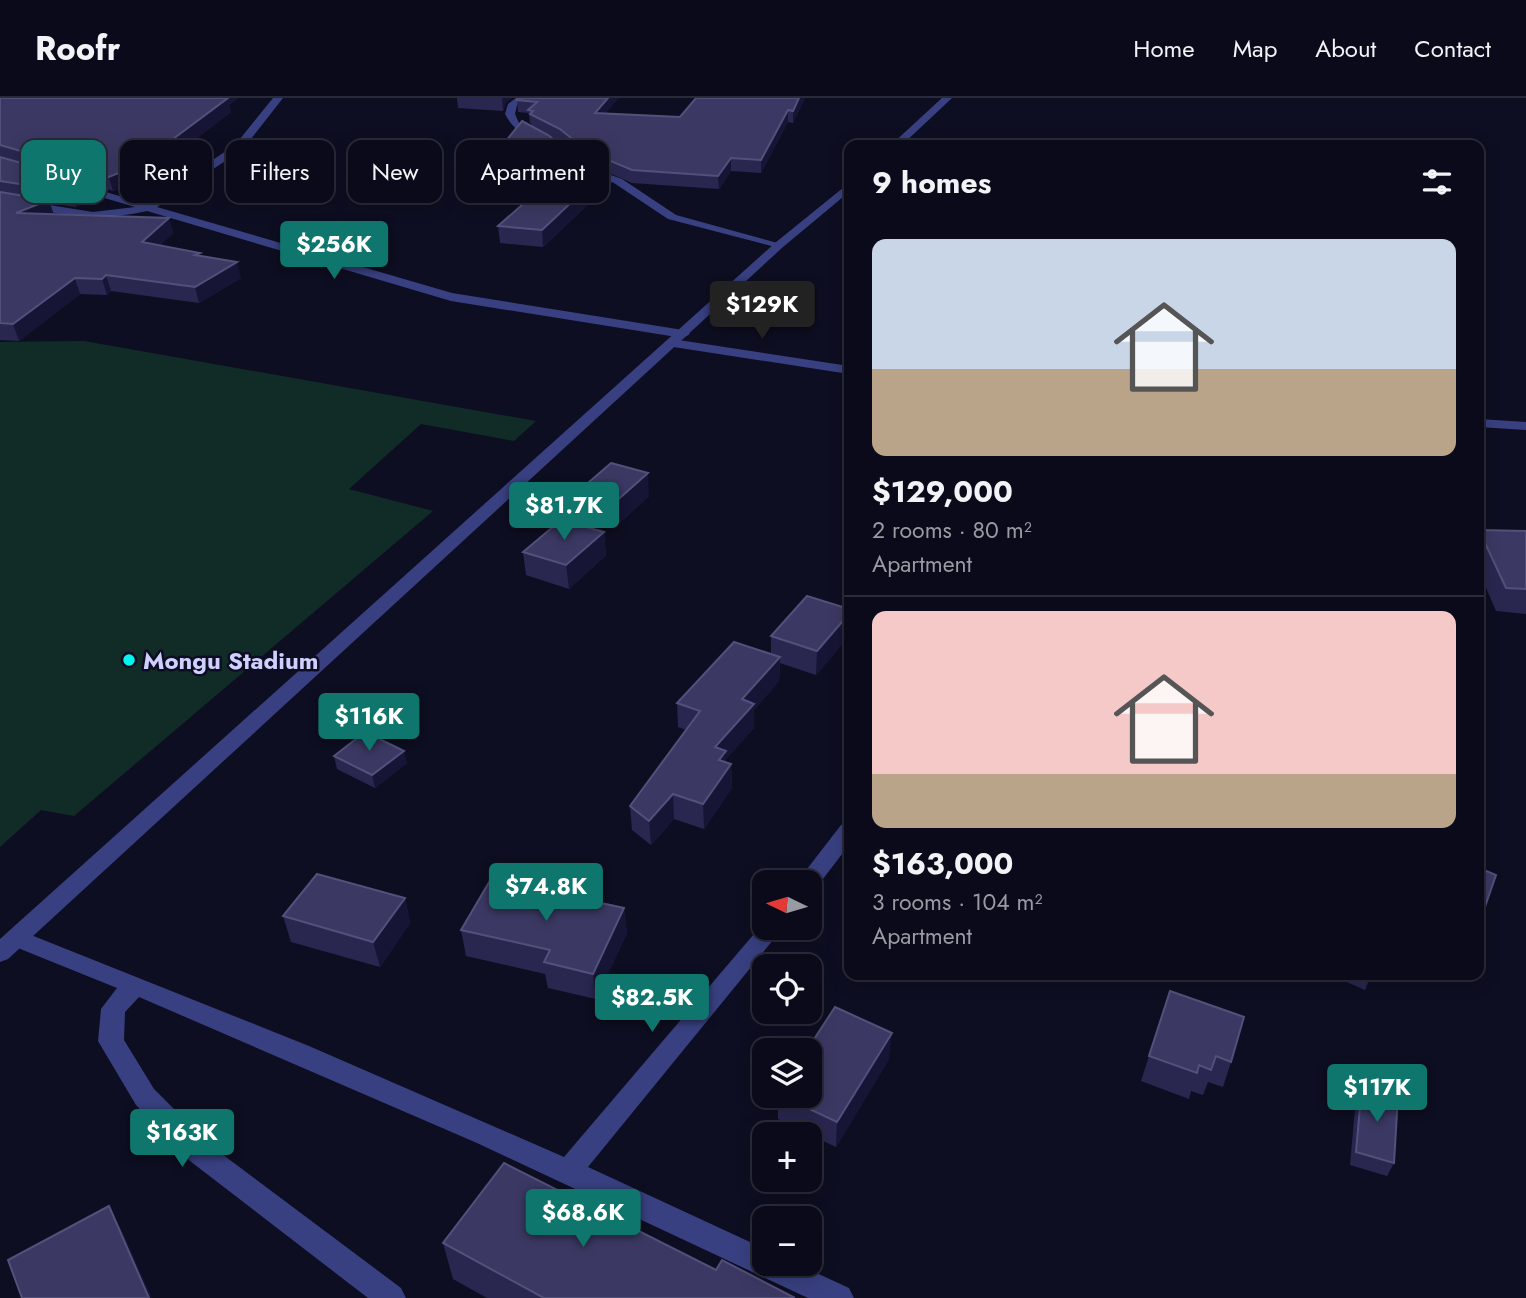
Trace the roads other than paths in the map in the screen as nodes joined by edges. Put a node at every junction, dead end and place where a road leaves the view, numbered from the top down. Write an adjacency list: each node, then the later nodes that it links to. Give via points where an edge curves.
1 (278, 98): 10 (street, via 239,146)
2 (522, 98): 4 (street, via 513,104 510,114 515,125)
3 (947, 98): 5 (street)
4 (544, 140)
5 (901, 140)
6 (609, 178): 11 (street, via 671,217)
7 (844, 190): 11 (street)
8 (106, 195): 10 (street)
9 (0, 200): 10 (street, via 93,215)
10 (150, 207): 12 (street, via 451,297)
11 (779, 245): 12 (street)
12 (677, 339): 13 (street); 19 (street)
13 (844, 369)
14 (1484, 423): 15 (street)
15 (1526, 426)
16 (844, 836): 17 (street)
17 (817, 870)
18 (760, 940): 21 (street)
19 (8, 945): 20 (street)
20 (135, 985): 21 (street); 24 (street, via 113,1009 111,1041 145,1097 200,1153)
21 (569, 1170): 22 (street)
22 (752, 1256)
23 (793, 1276): 25 (street)
24 (391, 1298)
25 (839, 1298)

